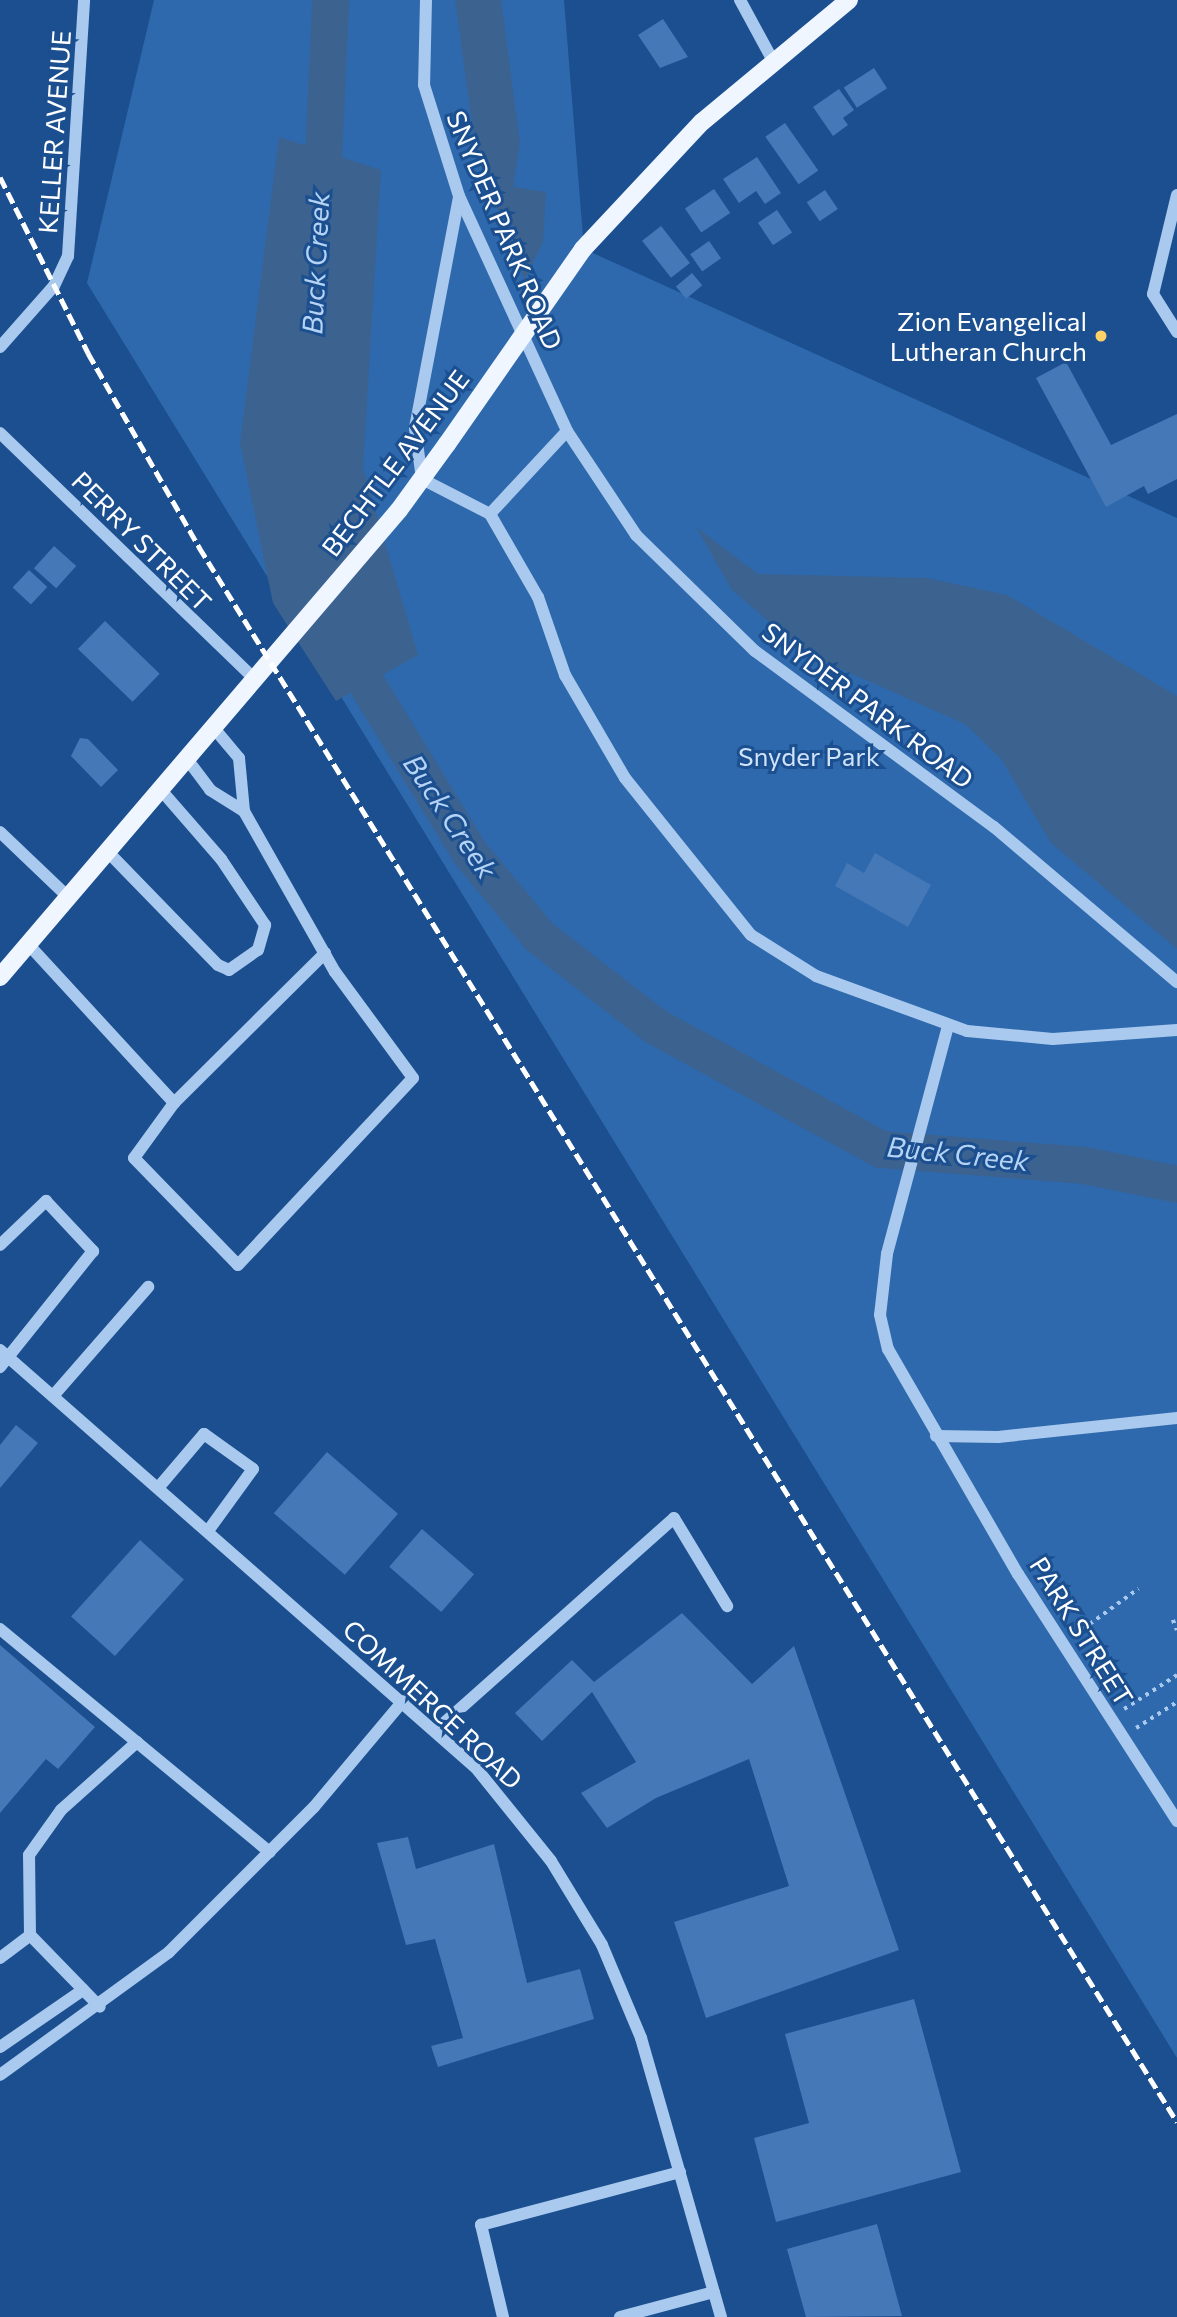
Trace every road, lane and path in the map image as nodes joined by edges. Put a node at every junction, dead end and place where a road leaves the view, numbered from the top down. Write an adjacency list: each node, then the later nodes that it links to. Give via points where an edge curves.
1 (84, 0): 9 (street, KELLER AVENUE, via 68,256 42,301)
2 (426, 0): 7 (street, SNYDER PARK ROAD, via 424,85)
3 (740, 0): 5 (street)
4 (849, 0): 5 (main road, BECHTLE AVENUE)
5 (772, 59): 12 (main road, BECHTLE AVENUE, bridge, via 702,122 583,249)
6 (1177, 195): 8 (street, via 1153,294)
7 (459, 196): 10 (street, SNYDER PARK ROAD); 12 (street, via 415,428)
8 (1177, 332)
9 (0, 347)
10 (567, 431): 13 (street); 25 (street, SNYDER PARK ROAD, via 636,534 695,599 828,709 994,827)
11 (0, 433): 14 (street, PERRY STREET)
12 (422, 479): 13 (street); 14 (main road, BECHTLE AVENUE)
13 (489, 514): 26 (street, via 538,597 565,675 625,778 720,903 751,935 816,976)
14 (255, 679): 15 (main road, BECHTLE AVENUE)
15 (214, 727): 16 (main road, BECHTLE AVENUE); 18 (street, via 239,758)
16 (187, 758): 17 (main road, BECHTLE AVENUE); 18 (street, via 210,790)
17 (160, 790): 20 (main road, BECHTLE AVENUE); 20 (street, via 221,859 265,925 258,950 229,970 218,965)
18 (244, 811): 23 (street)
19 (0, 833): 21 (street)
20 (109, 853): 21 (main road, BECHTLE AVENUE)
21 (68, 897): 22 (main road, BECHTLE AVENUE)
22 (28, 944): 24 (main road, BECHTLE AVENUE); 28 (street)
23 (325, 953): 28 (street); 28 (street, via 413,1078 237,1265 134,1158)
24 (0, 976)
25 (1177, 982)
26 (948, 1026): 27 (street, via 1053,1039); 34 (street, via 905,1180 880,1315 888,1349)
27 (1177, 1030)
28 (174, 1103)
29 (0, 1245): 31 (street, via 46,1201 93,1245)
30 (148, 1287): 32 (street)
31 (2, 1357): 32 (street, COMMERCE ROAD)
32 (53, 1396): 35 (street, COMMERCE ROAD)
33 (1177, 1418): 34 (street, via 998,1437)
34 (936, 1436): 42 (street, PARK STREET)
35 (158, 1488): 36 (street, COMMERCE ROAD); 36 (street, via 204,1434 243,1460 254,1475)
36 (208, 1531): 44 (street, COMMERCE ROAD)
37 (1138, 1589): 42 (path)
38 (727, 1606): 47 (street, via 674,1518)
39 (1172, 1620): 41 (path)
40 (0, 1629): 49 (street)
41 (1177, 1630)
42 (1063, 1643): 46 (street, PARK STREET)
43 (1177, 1675): 46 (path)
44 (403, 1701): 47 (street, COMMERCE ROAD); 51 (street)
45 (1177, 1702): 48 (path)
46 (1110, 1717): 48 (street, PARK STREET)
47 (435, 1731): 58 (street, COMMERCE ROAD, via 508,1804 597,1935 641,2038)
48 (1122, 1737): 50 (street, PARK STREET)
49 (137, 1742): 51 (street); 52 (street, via 61,1810 29,1855)
50 (1177, 1821)
51 (271, 1852): 55 (street, via 169,1952)
52 (30, 1935): 53 (street); 54 (street)
53 (0, 1958)
54 (83, 1990): 55 (street); 56 (street)
55 (100, 2007): 57 (street)
56 (0, 2047)
57 (0, 2075)
58 (680, 2172): 59 (street, COMMERCE ROAD); 60 (street, via 481,2225)
59 (714, 2292): 61 (street); 62 (street, COMMERCE ROAD)
60 (503, 2317)
61 (620, 2317)
62 (721, 2317)

